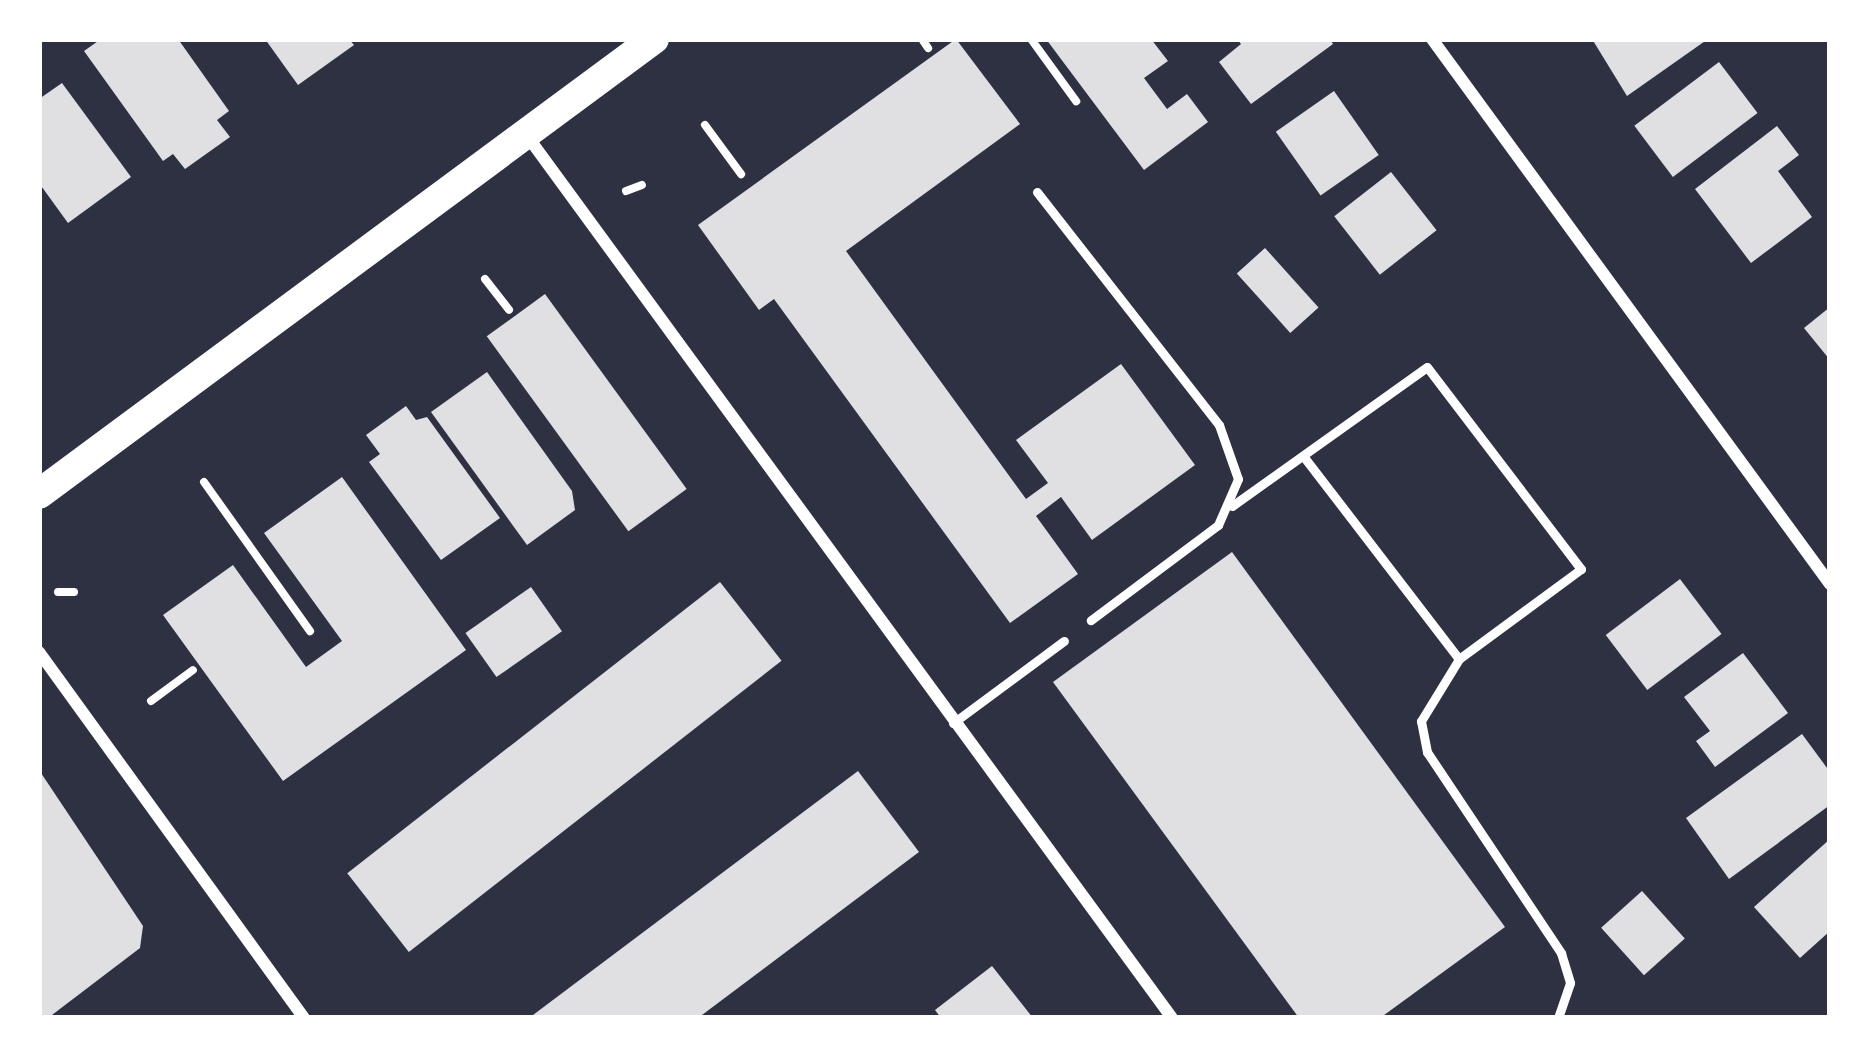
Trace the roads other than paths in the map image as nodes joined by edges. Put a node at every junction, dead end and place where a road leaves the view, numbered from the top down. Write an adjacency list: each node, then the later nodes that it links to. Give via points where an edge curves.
1 (654, 39): 3 (main road)
2 (1432, 39): 8 (street)
3 (524, 131): 6 (main road); 13 (street)
4 (1037, 192): 7 (lane, via 1219,424 1238,479)
5 (1303, 456): 7 (lane); 12 (lane); 12 (lane, via 1427,367 1581,569)
6 (39, 494)
7 (1232, 506): 9 (lane)
8 (1830, 584)
9 (1091, 620)
10 (1064, 640): 13 (lane)
11 (39, 652): 14 (street)
12 (1459, 659): 16 (lane, via 1421,721 1426,752 1561,953 1570,983)
13 (953, 723): 15 (street)
14 (304, 1018)
15 (1172, 1018)
16 (1558, 1018)

